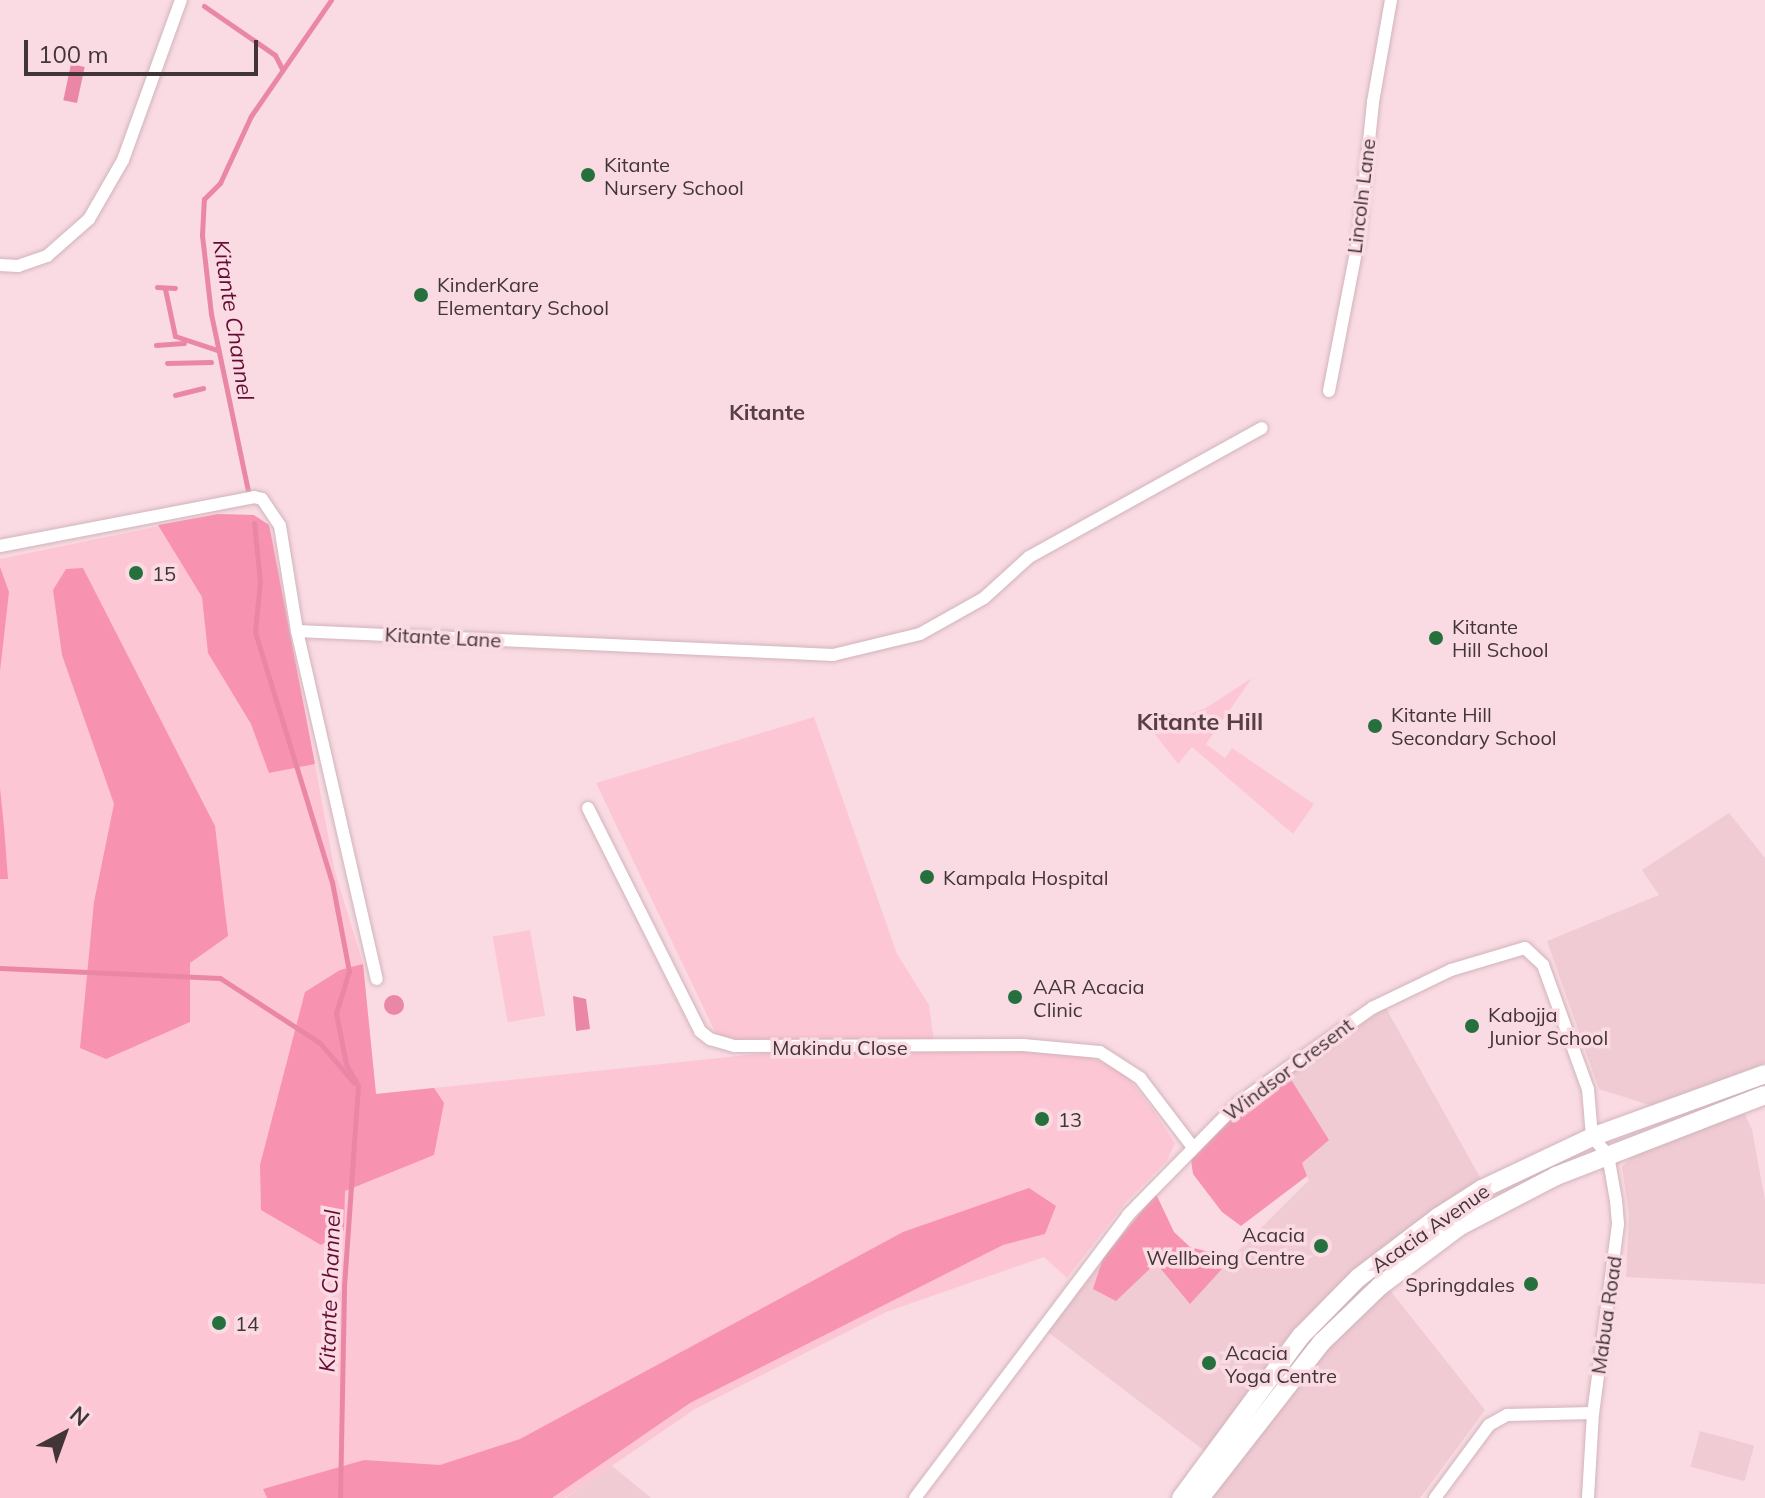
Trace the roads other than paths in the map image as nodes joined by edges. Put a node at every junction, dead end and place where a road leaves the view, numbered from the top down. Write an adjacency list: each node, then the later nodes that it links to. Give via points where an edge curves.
1 (181, 0): 3 (street, via 123,160 89,219 47,256 18,266)
2 (1391, 0): 4 (street, Lincoln Lane, via 1373,102 1359,236)
3 (0, 265)
4 (1329, 391)
5 (1262, 428): 7 (street, Kitante Lane, via 1029,557 984,598 920,634 833,655)
6 (0, 546): 7 (street, via 171,510 262,499 280,526)
7 (297, 631): 9 (street)
8 (588, 808): 13 (street, Makindu Close, via 700,1031 710,1039 735,1046 1023,1045 1100,1052 1140,1078)
9 (377, 979)
10 (1765, 1074): 12 (main road, Acacia Avenue)
11 (1765, 1095): 14 (main road, Acacia Avenue)
12 (1592, 1137): 13 (street, Windsor Cresent, via 1588,1089 1543,965 1525,948 1451,970 1372,1008 1251,1092); 14 (street); 17 (main road, Acacia Avenue, via 1482,1189 1358,1278 1274,1366)
13 (1192, 1146): 16 (street, Windsor Cresent, via 1101,1249)
14 (1608, 1155): 15 (street, Mabua Road, via 1618,1224); 18 (main road, Acacia Avenue, via 1460,1226 1380,1286 1292,1375)
15 (1593, 1413): 19 (street, via 1507,1415 1489,1425); 20 (street, Mabua Road)
16 (915, 1498)
17 (1181, 1498)
18 (1200, 1498)
19 (1435, 1498)
20 (1588, 1498)

